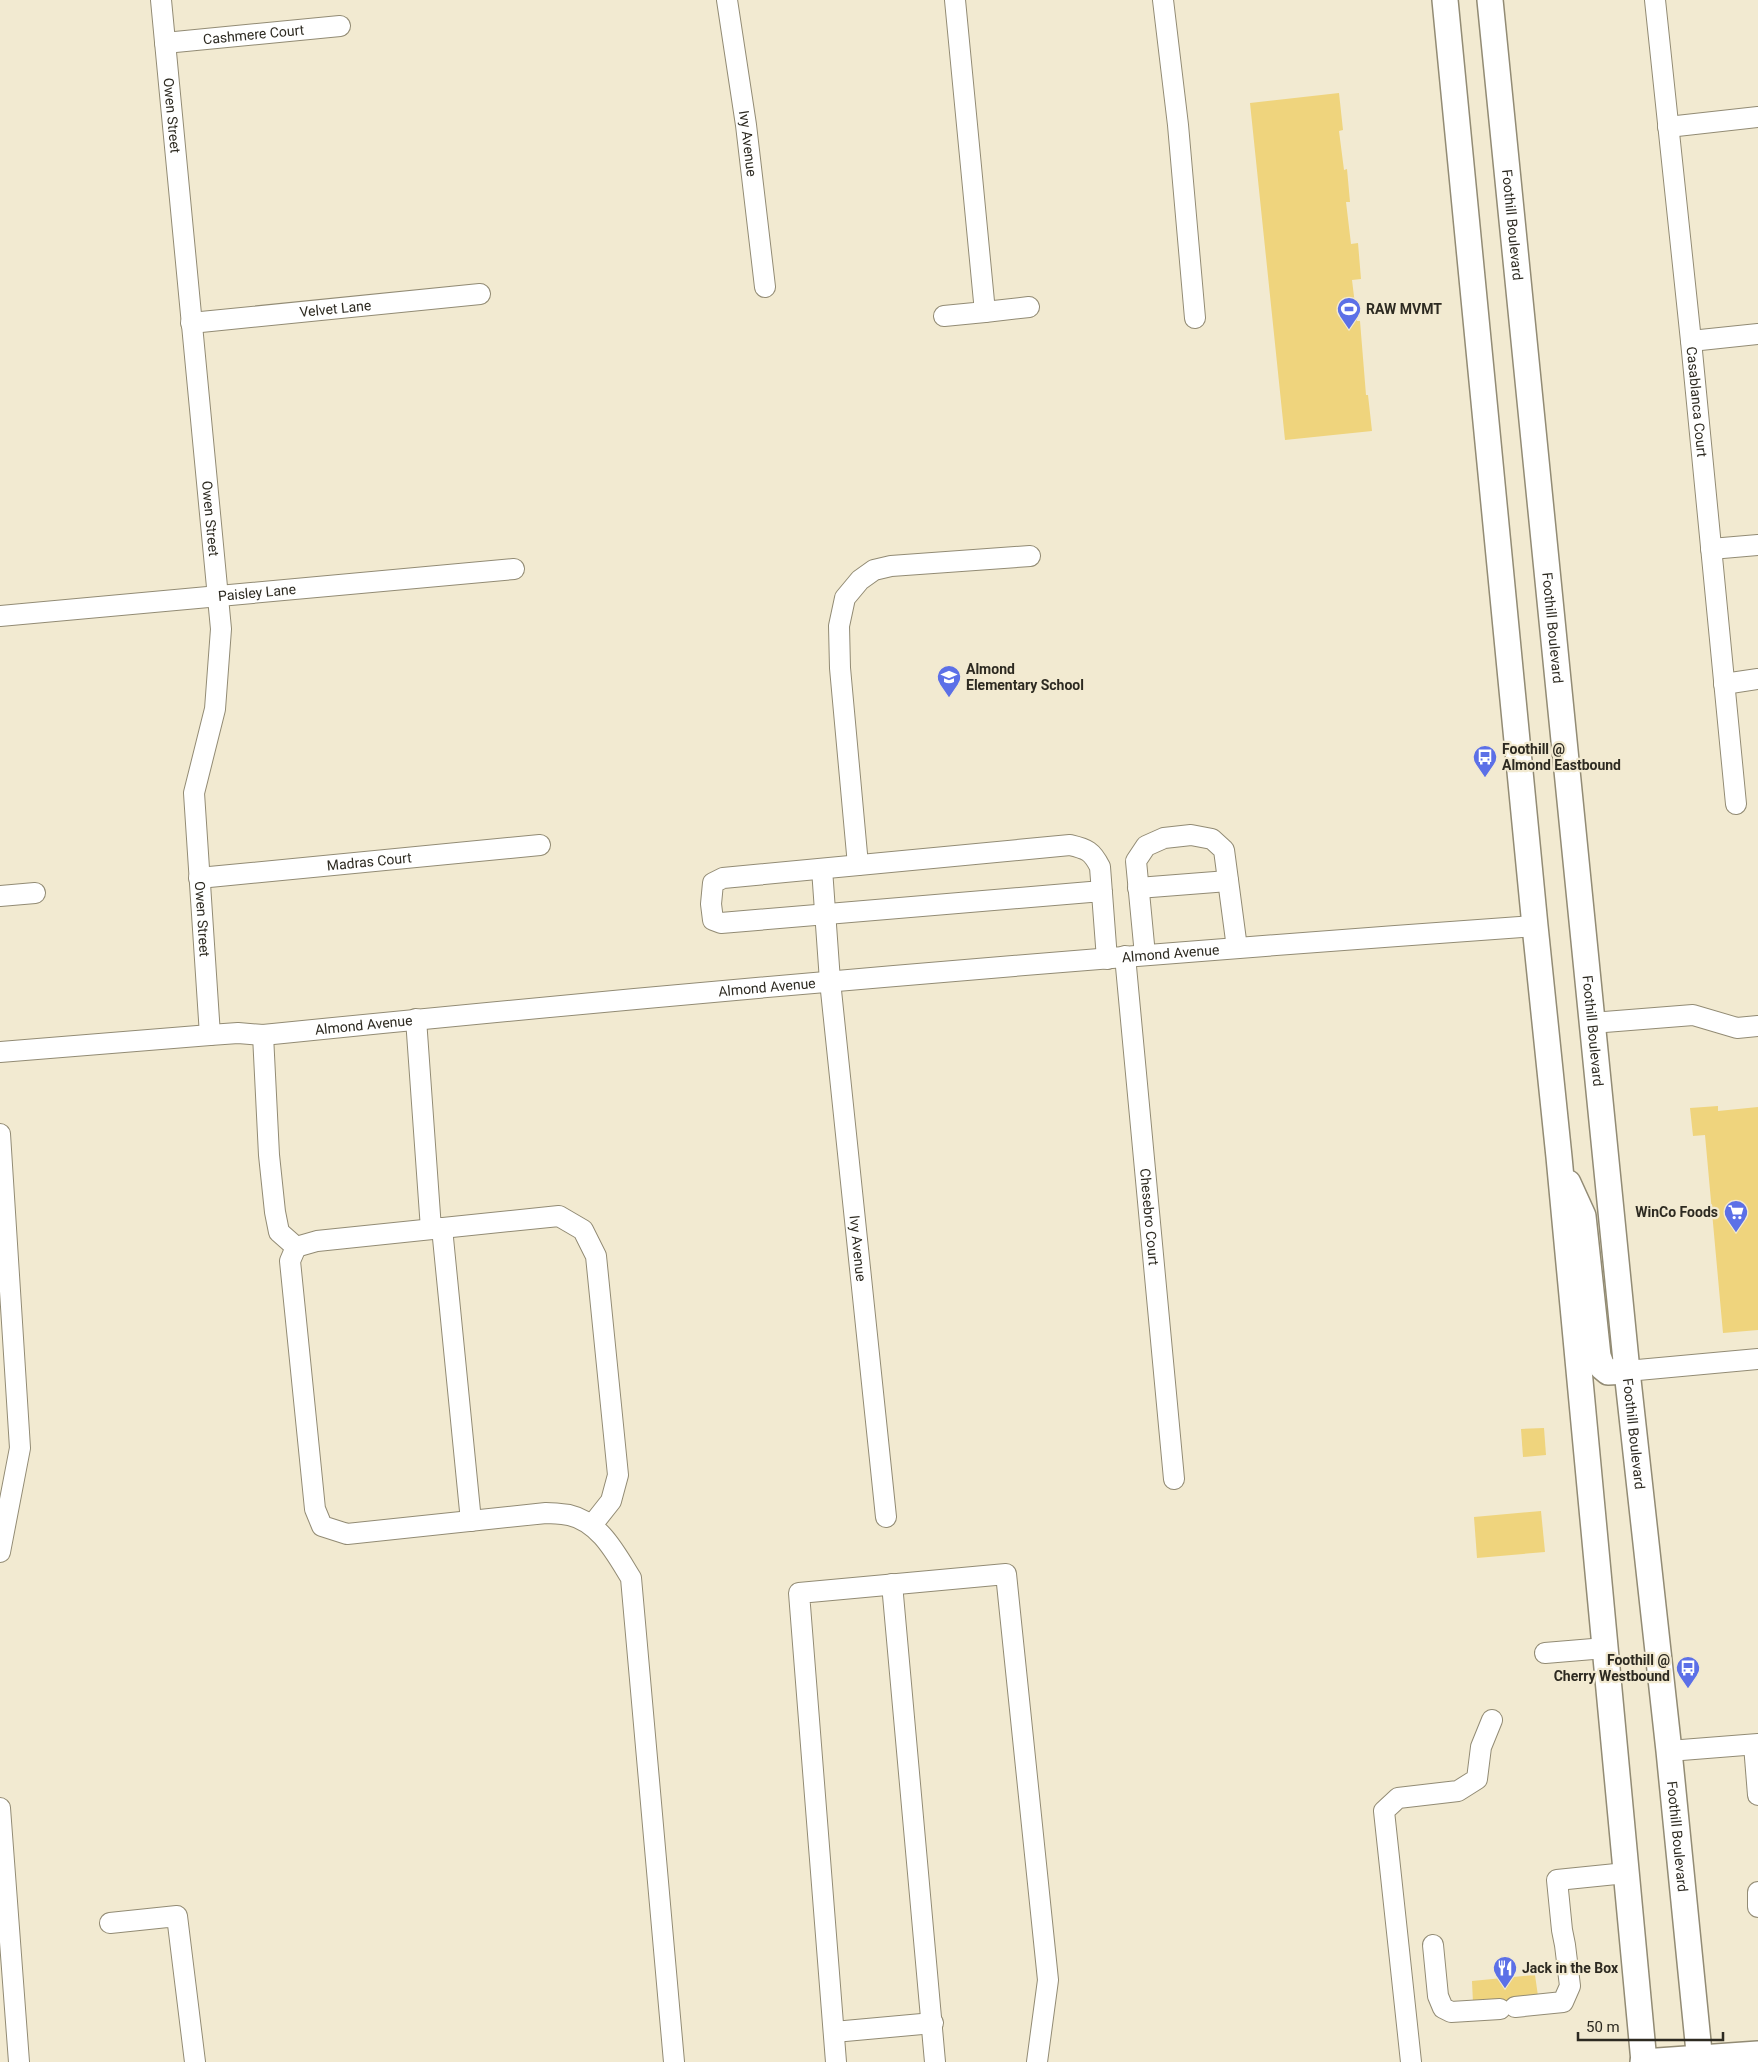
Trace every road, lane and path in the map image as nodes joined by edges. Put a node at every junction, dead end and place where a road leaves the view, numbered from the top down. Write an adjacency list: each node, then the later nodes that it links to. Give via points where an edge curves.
1 (161, 0): 9 (street, Owen Street)
2 (728, 0): 12 (street, Ivy Avenue)
3 (956, 0): 15 (street)
4 (1163, 0): 17 (street)
5 (1445, 0): 40 (main road)
6 (1490, 0): 45 (main road, Foothill Boulevard)
7 (1655, 0): 11 (street, Casablanca Court)
8 (340, 26): 9 (street, Cashmere Court)
9 (165, 43): 18 (street, Owen Street)
10 (1758, 117): 11 (street)
11 (1668, 126): 20 (street, Casablanca Court)
12 (765, 287)
13 (480, 294): 18 (street, Velvet Lane)
14 (1029, 307): 15 (street)
15 (985, 312): 16 (street)
16 (944, 316)
17 (1195, 318)
18 (191, 323): 25 (street, Owen Street)
19 (1758, 334): 20 (street)
20 (1691, 340): 22 (street, Casablanca Court)
21 (1758, 545): 22 (street)
22 (1711, 549): 28 (street, Casablanca Court)
23 (1030, 556): 31 (street, via 874,570 860,580 845,598 839,626 840,668)
24 (514, 569): 25 (street, Paisley Lane)
25 (219, 597): 26 (street, Paisley Lane); 33 (street, Owen Street, via 221,628 215,708 194,793)
26 (0, 616)
27 (1758, 680): 28 (street)
28 (1724, 684): 29 (street, Casablanca Court)
29 (1736, 804)
30 (540, 845): 33 (street, Madras Court)
31 (858, 865): 32 (street); 36 (street, via 1070,845 1093,854 1100,866)
32 (822, 868): 39 (street, Ivy Avenue); 39 (street, via 723,878 713,883 711,904 714,920 721,923)
33 (199, 878): 48 (street, Owen Street)
34 (1228, 880): 35 (street); 35 (street, via 1224,850 1212,839 1191,835 1164,838 1146,846 1136,861); 41 (street)
35 (1138, 888): 42 (street)
36 (1102, 891): 39 (street); 42 (street)
37 (35, 893): 38 (street)
38 (0, 896)
39 (825, 915): 43 (street, Ivy Avenue)
40 (1535, 926): 41 (street, Almond Avenue); 51 (main road)
41 (1237, 948): 42 (street, Almond Avenue)
42 (1126, 957): 43 (street, Almond Avenue); 56 (street, Chesebro Court)
43 (830, 981): 44 (street, Almond Avenue); 57 (street, Ivy Avenue)
44 (416, 1019): 47 (street, Almond Avenue); 52 (street)
45 (1592, 1023): 46 (street, via 1693,1015 1737,1028); 55 (main road, Foothill Boulevard)
46 (1758, 1026)
47 (263, 1034): 48 (street, Almond Avenue); 53 (street, via 275,1212 280,1232)
48 (210, 1035): 49 (street, Almond Avenue)
49 (0, 1052)
50 (0, 1134): 60 (street, via 20,1448)
51 (1560, 1167): 55 (main road, via 1583,1216 1598,1356 1608,1372); 62 (main road)
52 (437, 1228): 53 (street, via 317,1240); 58 (street); 59 (street, via 559,1216 583,1230 596,1256 618,1475 611,1501)
53 (296, 1247): 58 (street, via 290,1261 315,1509 322,1526 347,1534)
54 (1758, 1359): 55 (street)
55 (1627, 1371): 66 (main road, Foothill Boulevard)
56 (1174, 1479)
57 (886, 1517)
58 (471, 1521): 59 (street, via 546,1512 571,1516)
59 (592, 1525): 80 (street, via 613,1548 630,1578)
60 (0, 1552)
61 (892, 1584): 74 (street); 75 (street, via 799,1593); 83 (street, via 1006,1574 1048,1980)
62 (1605, 1648): 63 (street); 69 (main road)
63 (1545, 1653)
64 (1492, 1720): 84 (street, via 1481,1747 1477,1779 1458,1791 1398,1798 1384,1811)
65 (1756, 1745): 66 (street); 67 (street)
66 (1669, 1752): 77 (main road, Foothill Boulevard)
67 (1758, 1784)
68 (0, 1808): 78 (street)
69 (1626, 1873): 73 (street, via 1557,1880 1570,1986 1563,2002 1451,2012 1443,2008 1438,1996); 85 (main road)
70 (1758, 1892): 71 (street)
71 (1758, 1907)
72 (110, 1923): 79 (street, via 178,1916)
73 (1433, 1945)
74 (933, 2023): 75 (street); 82 (street)
75 (834, 2032): 81 (street)
76 (1758, 2054): 77 (main road)
77 (1700, 2060): 85 (main road)
78 (19, 2062)
79 (195, 2062)
80 (674, 2062)
81 (836, 2062)
82 (935, 2062)
83 (1037, 2062)
84 (1411, 2062)
85 (1644, 2062)

